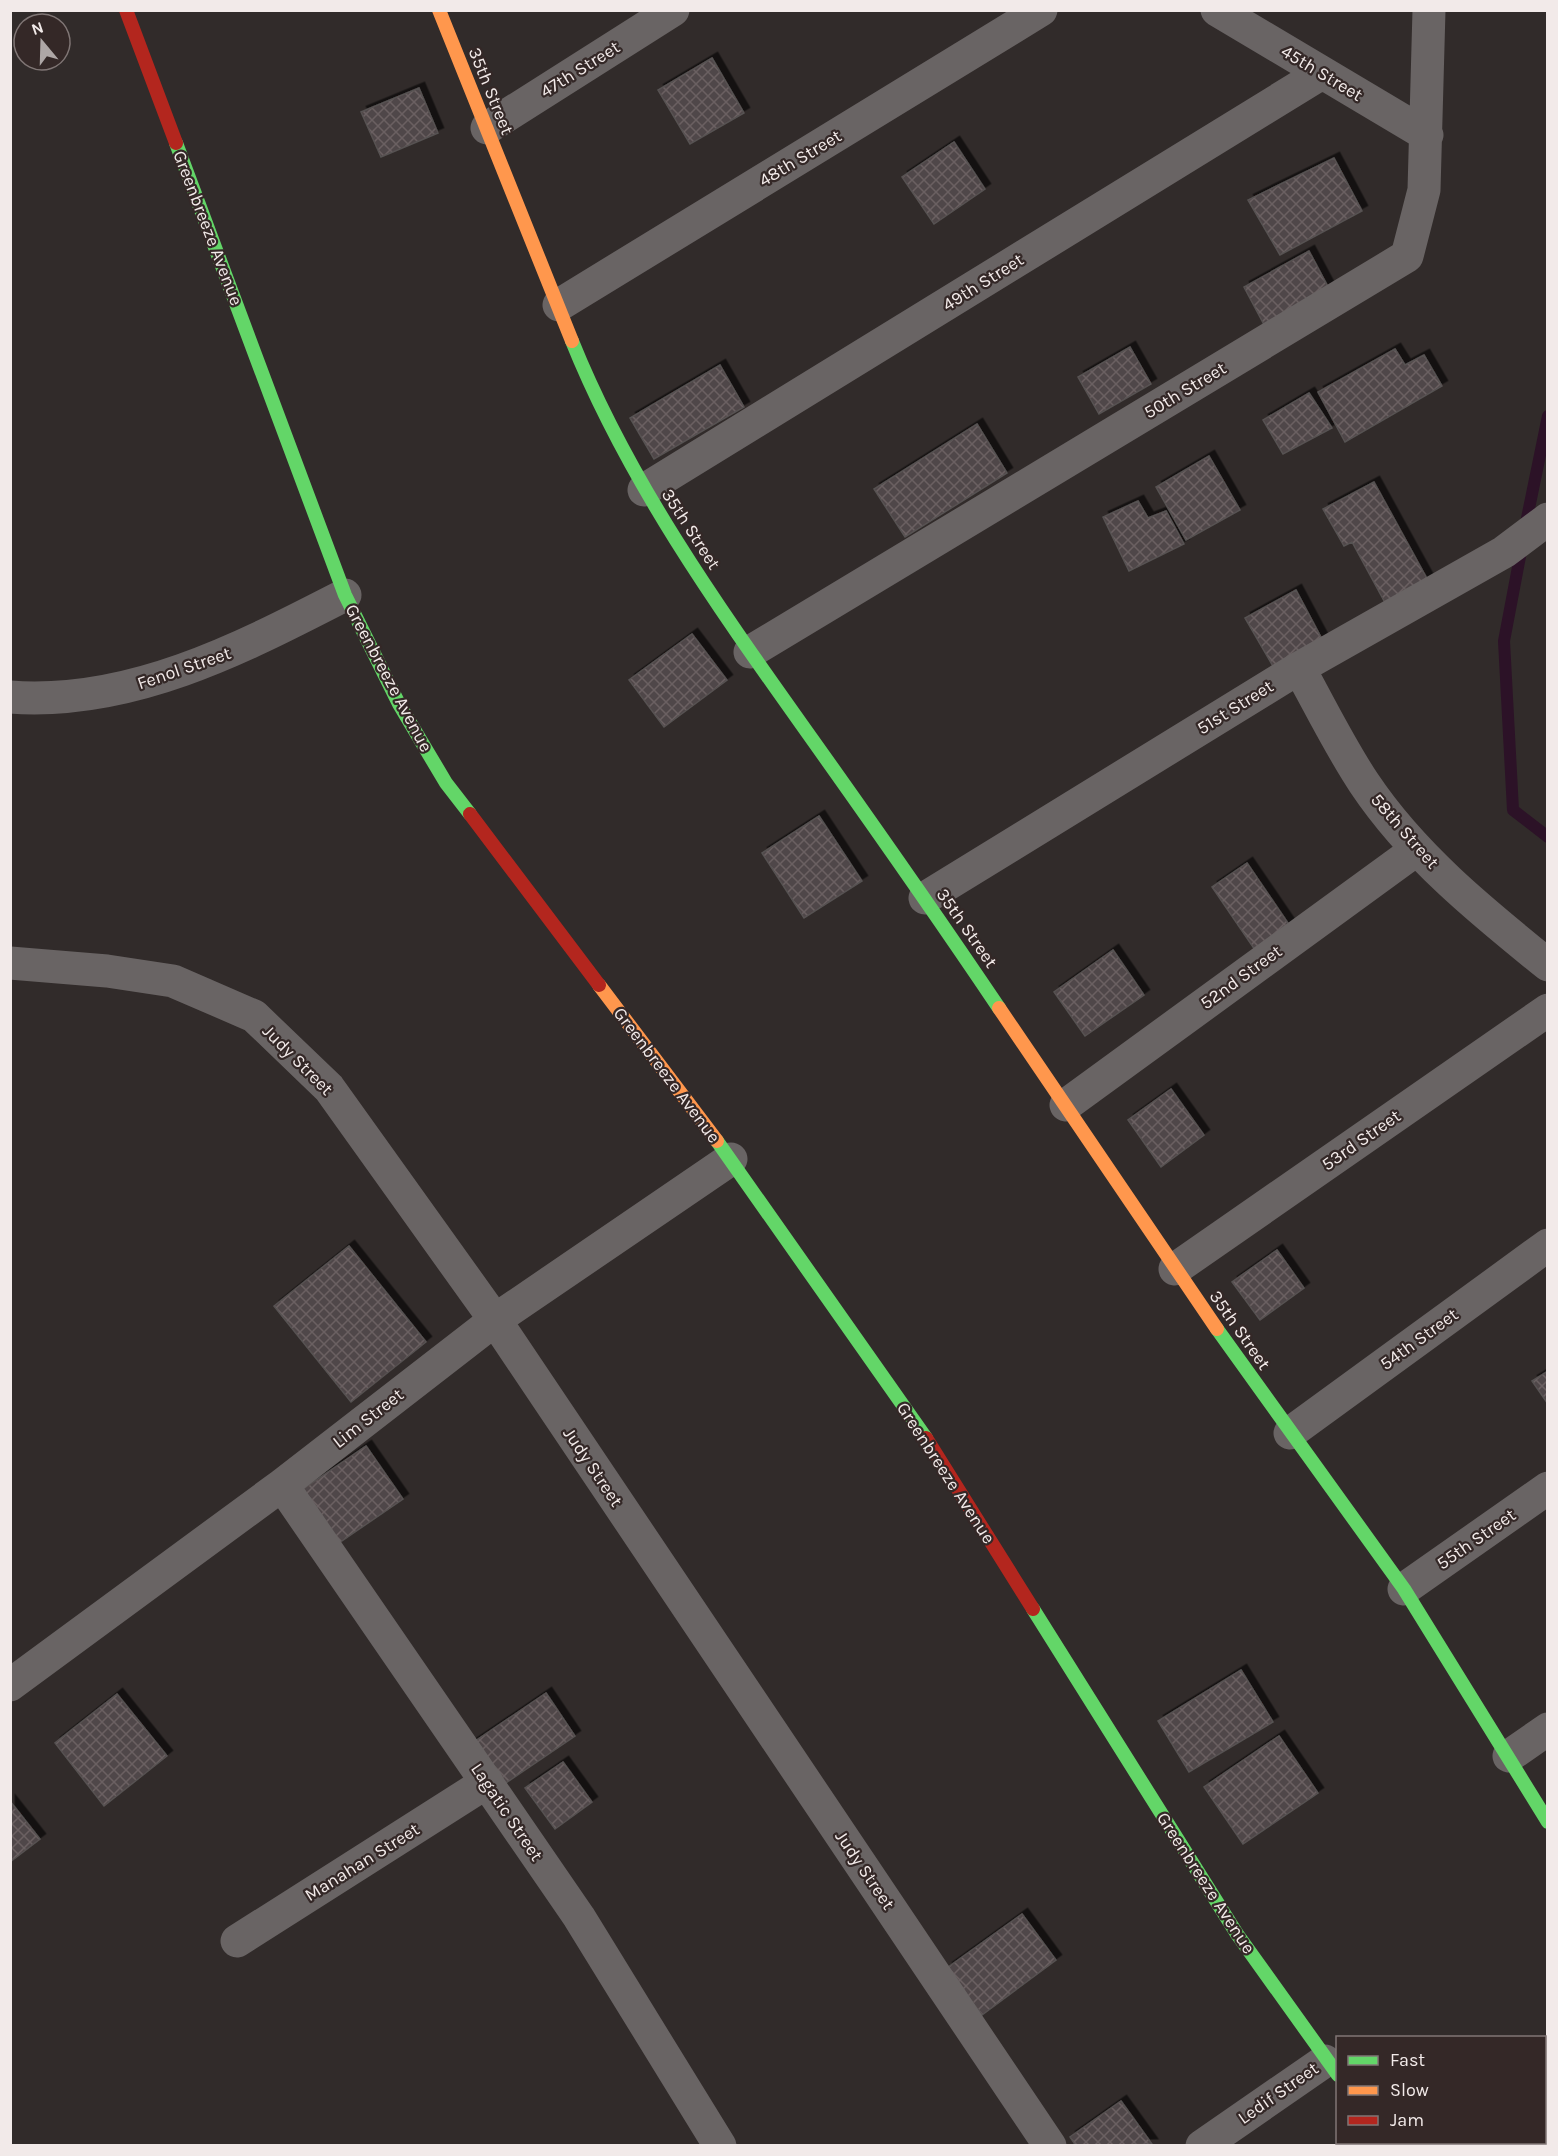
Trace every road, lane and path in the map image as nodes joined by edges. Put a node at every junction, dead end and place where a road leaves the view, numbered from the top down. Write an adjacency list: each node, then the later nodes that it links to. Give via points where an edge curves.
1 (126, 10): 13 (street, Greenbreeze Avenue)
2 (439, 10): 8 (street, 35th Street)
3 (673, 10): 8 (street, 47th Street)
4 (1041, 10): 10 (street, 48th Street)
5 (1217, 10): 7 (street, 45th Street)
6 (1429, 10): 9 (street, 50th Street)
7 (1322, 73): 9 (street, 45th Street); 11 (street, 49th Street)
8 (487, 128): 10 (street, 35th Street)
9 (1427, 135): 14 (street, 50th Street, via 1424,190 1407,256)
10 (559, 305): 11 (street, 35th Street, via 596,401)
11 (644, 490): 14 (street, 35th Street)
12 (1546, 519): 15 (street, 51st Street, via 1504,552)
13 (345, 595): 16 (street, Fenol Street, via 239,649 122,689 33,699); 23 (street, Greenbreeze Avenue, via 399,704 446,783)
14 (750, 652): 18 (street, 35th Street)
15 (1299, 668): 17 (street, 58th Street, via 1364,783); 18 (street, 51st Street)
16 (10, 697)
17 (1416, 850): 20 (street, 58th Street, via 1497,925); 22 (street, 52nd Street)
18 (925, 898): 22 (street, 35th Street)
19 (10, 963): 26 (street, Judy Street, via 173,981 254,1016 329,1088)
20 (1548, 965)
21 (1548, 1010): 25 (street, 53rd Street)
22 (1066, 1105): 25 (street, 35th Street)
23 (731, 1159): 26 (street, Lim Street); 37 (street, Greenbreeze Avenue, via 914,1420 1238,1934)
24 (1548, 1245): 27 (street, 54th Street)
25 (1175, 1269): 27 (street, 35th Street)
26 (495, 1320): 28 (street, Lim Street); 39 (street, Judy Street)
27 (1290, 1433): 30 (street, 35th Street)
28 (282, 1485): 31 (street, Lim Street); 34 (street, Lagatic Street)
29 (1548, 1488): 30 (street, 55th Street)
30 (1404, 1589): 33 (street, 35th Street)
31 (10, 1685)
32 (1548, 1729): 33 (street)
33 (1509, 1756): 35 (street, 35th Street)
34 (487, 1782): 36 (street, Manahan Street); 38 (street, Lagatic Street, via 579,1917)
35 (1548, 1821)
36 (237, 1941)
37 (1331, 2068): 40 (street, Ledif Street)
38 (720, 2145)
39 (1050, 2145)
40 (1202, 2145)

